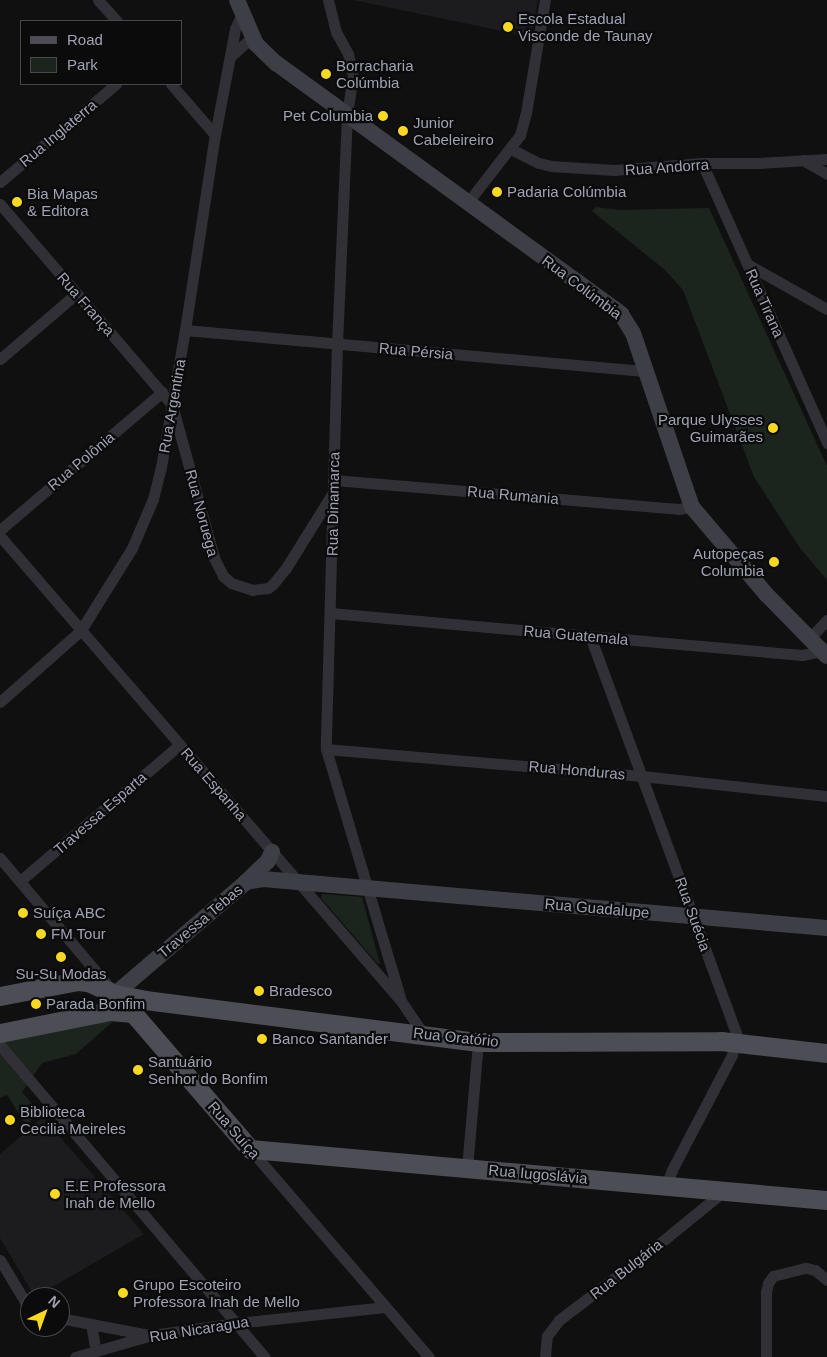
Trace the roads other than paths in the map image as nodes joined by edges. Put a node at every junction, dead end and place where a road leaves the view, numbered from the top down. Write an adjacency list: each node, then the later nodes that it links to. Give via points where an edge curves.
1 (98, 0): 5 (street)
2 (328, 0): 11 (street, Rua Dinamarca, via 336,32 352,68)
3 (545, 0): 14 (street, via 524,124)
4 (239, 6): 6 (main road, Rua Colúmbia); 7 (street, Rua Argentina)
5 (116, 20)
6 (252, 37): 7 (street); 11 (main road, Rua Colúmbia, via 264,54)
7 (230, 57): 12 (street, Rua Argentina)
8 (115, 85): 19 (street, Rua Inglaterra)
9 (172, 85): 10 (street)
10 (195, 112): 12 (street); 13 (street)
11 (346, 115): 20 (main road, Rua Colúmbia); 26 (street, Rua Dinamarca)
12 (218, 117): 13 (street, Rua Argentina)
13 (214, 135): 25 (street, Rua Argentina)
14 (511, 149): 17 (street, Rua Andorra, via 551,166 614,170); 20 (street)
15 (801, 159): 16 (street, Rua Andorra); 17 (street, Rua Andorra); 18 (street)
16 (827, 159)
17 (702, 164): 22 (street, Rua Tirana)
18 (827, 174)
19 (0, 182)
20 (468, 202): 28 (main road, Rua Colúmbia, via 621,314 630,327)
21 (0, 204): 23 (street, Rua França)
22 (747, 264): 24 (street); 31 (street, Rua Tirana)
23 (77, 293): 27 (street); 29 (street, Rua França)
24 (827, 309)
25 (185, 330): 26 (street, Rua Pérsia); 30 (street, Rua Argentina)
26 (337, 344): 28 (street, Rua Pérsia); 32 (street, Rua Dinamarca)
27 (0, 359)
28 (646, 371): 34 (main road, Rua Colúmbia)
29 (162, 392): 30 (street, Rua França); 35 (street, Rua Polônia)
30 (172, 405): 33 (street, Rua Noruega, via 214,558 223,576 231,583 252,590 273,584); 39 (street, Rua Argentina, via 153,499 138,537)
31 (827, 443)
32 (334, 480): 33 (street, Rua Dinamarca); 34 (street, Rua Rumania, via 678,509)
33 (333, 492): 37 (street, Rua Dinamarca)
34 (692, 507): 41 (main road, Rua Colúmbia, via 766,594)
35 (0, 530)
36 (0, 536): 39 (street, Rua Espanha)
37 (331, 613): 40 (street, Rua Guatemala); 45 (street, Rua Dinamarca)
38 (827, 620): 41 (street)
39 (81, 630): 43 (street, Rua Argentina); 44 (street, Rua Espanha)
40 (590, 636): 42 (street, Rua Guatemala, via 802,655); 46 (street, Rua Suécia)
41 (810, 638): 42 (main road, Rua Colúmbia)
42 (824, 654)
43 (0, 702)
44 (180, 744): 48 (street, Rua Espanha); 50 (street, Travessa Esparta)
45 (326, 749): 46 (street, Rua Honduras); 53 (street, Rua Dinamarca)
46 (642, 776): 47 (street, Rua Honduras); 54 (street, Rua Suécia)
47 (827, 796)
48 (272, 852): 51 (main road, via 268,861); 52 (street, Rua Espanha)
49 (0, 858): 50 (street, Rua Suíça)
50 (20, 881): 58 (street, Rua Suíça)
51 (246, 882): 52 (main road, Travessa Tebas, via 263,879); 58 (main road, Travessa Tebas)
52 (297, 882): 53 (main road, Travessa Tebas); 57 (street, Rua Espanha)
53 (367, 888): 54 (main road, Rua Guadalupe); 56 (street, Rua Dinamarca)
54 (694, 916): 55 (main road, Rua Guadalupe); 65 (street, Rua Suécia, via 734,1027)
55 (827, 928)
56 (390, 963): 57 (street, via 379,969); 60 (street, Rua Dinamarca)
57 (372, 968): 60 (street, Rua Espanha)
58 (115, 994): 59 (main road, Rua Oratório, via 98,985 78,982); 61 (street, Rua Suíça); 63 (main road, Rua Oratório)
59 (0, 996)
60 (401, 1001): 63 (street, Rua Espanha)
61 (133, 1013): 62 (main road, via 110,1011); 68 (main road, Rua Suíça)
62 (0, 1033)
63 (424, 1035): 64 (main road, Rua Oratório)
64 (478, 1042): 65 (main road, Rua Oratório); 69 (street)
65 (736, 1042): 67 (main road, Rua Oratório); 70 (street)
66 (0, 1045): 78 (street)
67 (827, 1053)
68 (250, 1149): 69 (main road, Rua Iugoslávia); 76 (street, Rua Suíça)
69 (467, 1168): 70 (main road, Rua Iugoslávia)
70 (666, 1186): 71 (main road, Rua Iugoslávia)
71 (724, 1190): 72 (main road, Rua Iugoslávia); 85 (street, Rua Bulgária, via 559,1320 547,1336)
72 (827, 1200)
73 (0, 1260): 75 (street)
74 (827, 1280): 86 (street, via 815,1270 806,1268 782,1272 768,1282 764,1308)
75 (20, 1293)
76 (386, 1307): 78 (street, Rua Nicaragua); 84 (street, Rua Suíça)
77 (70, 1320): 79 (street)
78 (236, 1323): 80 (street, Rua Nicaragua); 83 (street)
79 (91, 1324): 80 (street); 81 (street)
80 (152, 1335): 81 (street, Rua Nicaragua)
81 (91, 1354): 82 (street, Rua Nicaragua)
82 (75, 1357)
83 (265, 1357)
84 (429, 1357)
85 (545, 1357)
86 (766, 1357)

